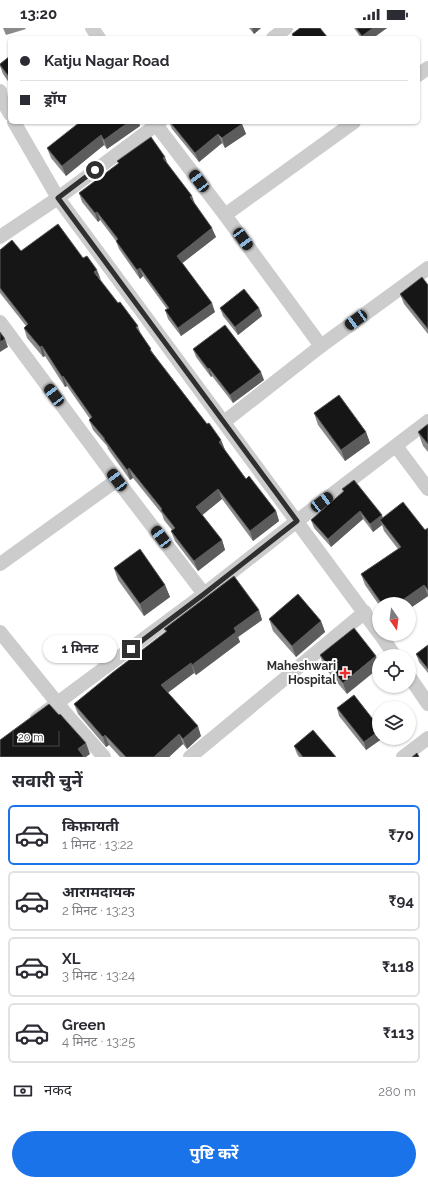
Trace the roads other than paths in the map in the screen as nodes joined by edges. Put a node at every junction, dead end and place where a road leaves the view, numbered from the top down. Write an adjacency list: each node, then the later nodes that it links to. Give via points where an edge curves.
1 (286, 28): 2 (street)
2 (276, 36)
3 (0, 91): 4 (street)
4 (8, 110)
5 (15, 124): 9 (street)
6 (156, 124): 9 (street)
7 (158, 124): 10 (street)
8 (351, 124): 10 (street)
9 (58, 198): 11 (street); 16 (street)
10 (225, 215): 14 (street)
11 (0, 237)
12 (428, 268): 14 (street)
13 (0, 322): 18 (street)
14 (321, 346): 16 (street)
15 (428, 421): 17 (street)
16 (224, 422): 20 (street)
17 (396, 446): 19 (street); 20 (street)
18 (117, 480): 21 (street); 22 (street)
19 (428, 489)
20 (297, 521): 22 (street); 23 (street)
21 (0, 564)
22 (204, 594): 27 (street)
23 (365, 612): 24 (street); 32 (street)
24 (372, 623)
25 (0, 632): 27 (street)
26 (416, 686): 28 (street)
27 (58, 703): 29 (street); 31 (street)
28 (428, 704)
29 (26, 726)
30 (428, 738): 33 (street)
31 (104, 757)
32 (190, 757)
33 (403, 757)

